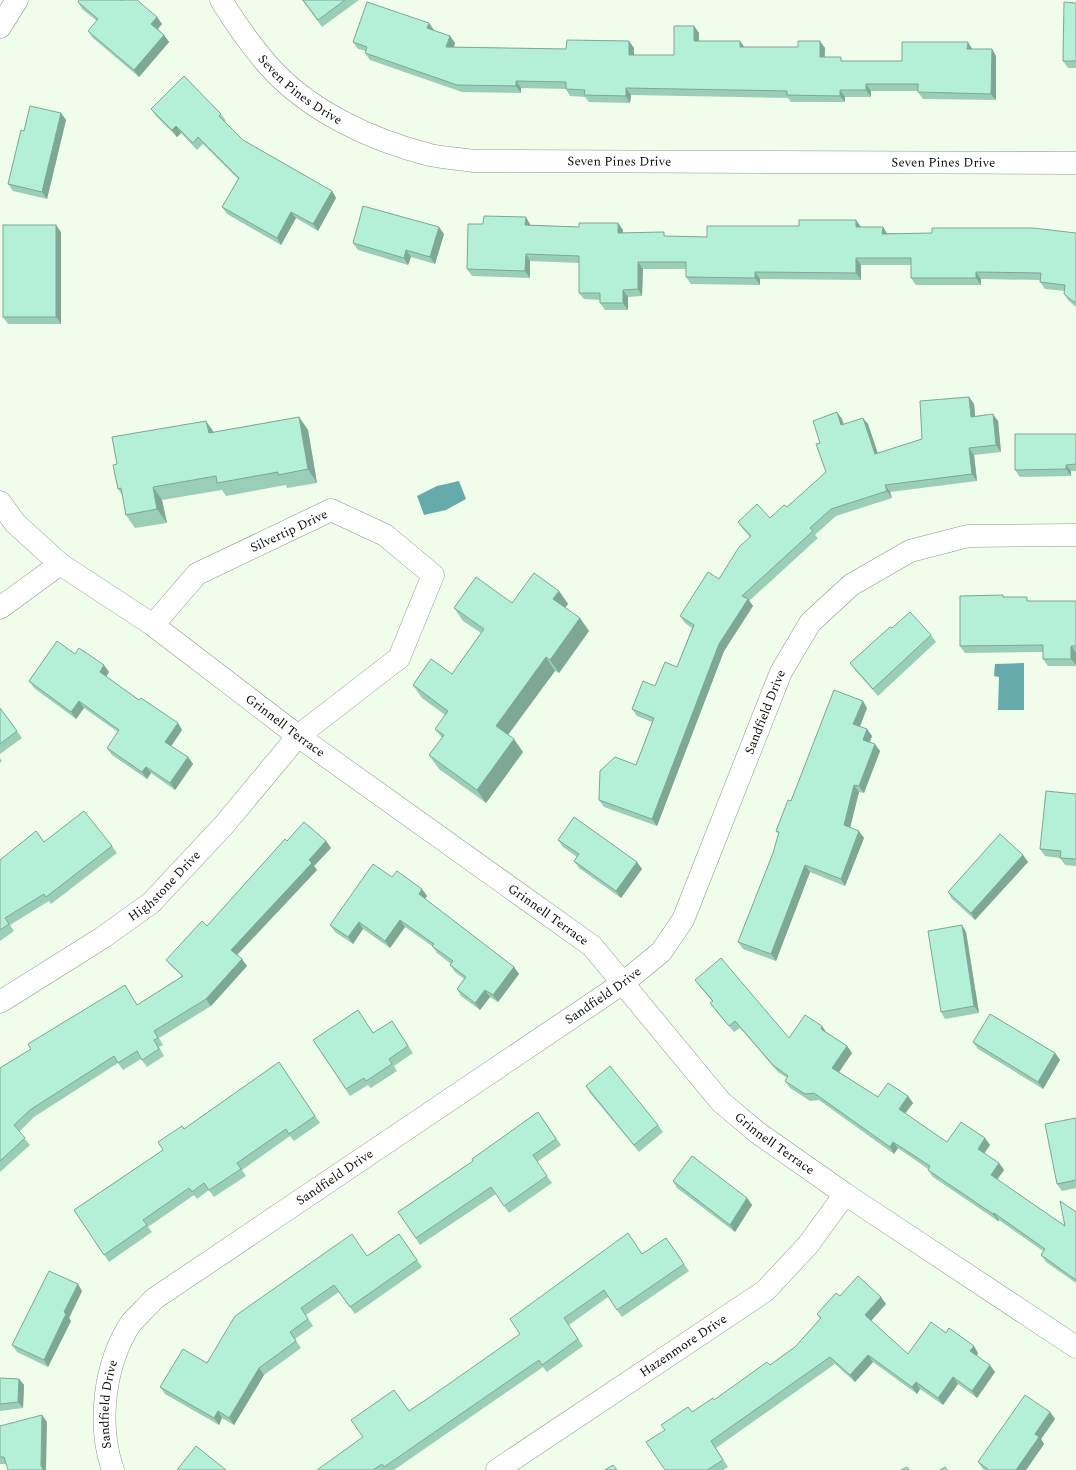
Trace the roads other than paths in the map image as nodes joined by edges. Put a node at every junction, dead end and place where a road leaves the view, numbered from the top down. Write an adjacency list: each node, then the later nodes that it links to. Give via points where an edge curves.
1 (17, 0): 3 (street)
2 (221, 0): 4 (street, Seven Pines Drive, via 242,33 268,65 317,108 389,142 431,155 475,161)
3 (0, 27)
4 (1076, 163)
5 (0, 502): 7 (street, Grinnell Terrace, via 15,523)
6 (1076, 535): 11 (street, Sandfield Drive, via 968,536 910,551 851,585 810,623 781,672 683,920 661,952)
7 (60, 564): 8 (street); 9 (street, Grinnell Terrace)
8 (0, 608)
9 (153, 625): 10 (street, Grinnell Terrace); 10 (street, Silvertip Drive, via 196,574 331,510 385,535 433,575 399,658)
10 (298, 736): 11 (street, Grinnell Terrace, via 592,946); 12 (street, Highstone Drive, via 224,825 151,903 102,938)
11 (623, 983): 13 (street, Grinnell Terrace, via 722,1102 758,1133); 15 (street, Sandfield Drive, via 154,1299 131,1324 117,1352 108,1380 104,1434)
12 (0, 1002)
13 (844, 1194): 14 (street, Grinnell Terrace); 16 (street, Hazenmore Drive, via 808,1245 765,1292)
14 (1076, 1347)
15 (113, 1470)
16 (497, 1470)

